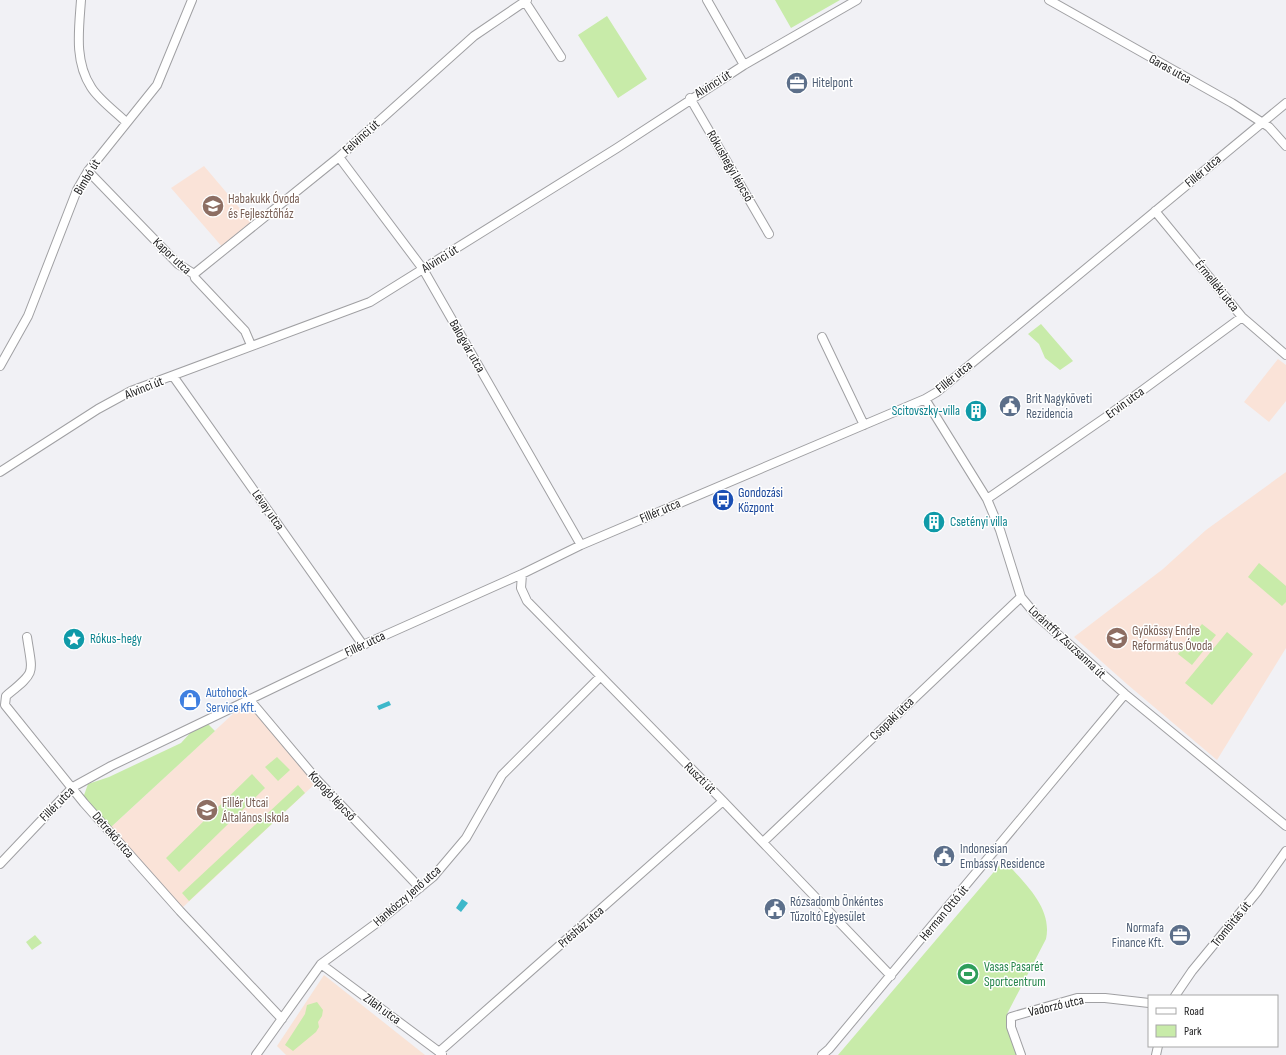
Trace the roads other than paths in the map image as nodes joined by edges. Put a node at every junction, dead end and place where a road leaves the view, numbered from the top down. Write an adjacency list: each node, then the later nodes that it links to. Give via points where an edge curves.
1 (81, 0): 11 (street, via 78,37 81,66 91,88)
2 (192, 0): 11 (street, Bimbó út, via 157,85)
3 (526, 0): 7 (street); 14 (street, Felvinci út, via 474,36)
4 (707, 0): 8 (street)
5 (856, 0): 8 (street, Alvinci út)
6 (1049, 0): 12 (street, Garas utca)
7 (561, 57)
8 (744, 65): 9 (street, Alvinci út)
9 (690, 98): 17 (street, Rókushegyi lépcső); 18 (street, Alvinci út, via 617,148)
10 (1286, 103): 12 (street, Fillér utca)
11 (126, 122): 15 (street, Bimbó út)
12 (1262, 122): 13 (street, Garas utca); 16 (street, Fillér utca)
13 (1286, 146)
14 (338, 157): 18 (street, Balogvár utca); 19 (street, Felvinci út)
15 (88, 171): 19 (street, Kapor utca, via 178,264); 24 (street, Bimbó út, via 77,190 28,316)
16 (1155, 211): 20 (street, Érmelléki utca); 26 (street, Fillér utca, via 937,392)
17 (769, 234)
18 (423, 269): 22 (street, Alvinci út, via 370,302); 30 (street, Balogvár utca)
19 (194, 274): 22 (street, Kapor utca, via 245,331)
20 (1242, 317): 23 (street, Érmelléki utca); 29 (street, Ervin utca, via 1106,417)
21 (822, 337): 27 (street)
22 (251, 345): 25 (street, Alvinci út)
23 (1286, 355)
24 (0, 366)
25 (173, 376): 28 (street, Alvinci út, via 131,392 98,409); 34 (street, Lévay utca)
26 (925, 399): 27 (street, Fillér utca); 29 (street, Lorántffy Zsuzsanna út)
27 (864, 425): 30 (street, Fillér utca)
28 (0, 472)
29 (987, 499): 32 (street, Lorántffy Zsuzsanna út, via 1000,530)
30 (581, 545): 31 (street, Fillér utca)
31 (522, 574): 34 (street, Fillér utca); 35 (street, Ruszti út, via 521,588 527,601)
32 (1021, 597): 36 (street, Lorántffy Zsuzsanna út, via 1036,615); 41 (street, Csopaki utca)
33 (27, 637): 38 (street, Detrekő utca, via 32,670 29,677 6,696 5,705)
34 (363, 645): 37 (street, Fillér utca)
35 (600, 677): 39 (street, Ruszti út); 44 (street, Hankóczy Jenő utca, via 502,775 466,838 433,877)
36 (1125, 694): 40 (street, Lorántffy Zsuzsanna út); 46 (street, Herman Ottó út)
37 (249, 699): 38 (street, Fillér utca); 44 (street, Kopogó lépcső, via 318,781)
38 (73, 787): 43 (street, Fillér utca); 49 (street, Detrekő utca, via 84,803 180,911)
39 (723, 801): 41 (street, Ruszti út); 50 (street, Présház utca)
40 (1286, 826)
41 (763, 842): 46 (street, Ruszti út)
42 (1286, 851): 47 (street, Trombitás út)
43 (0, 864)
44 (420, 888): 45 (street, Hankóczy Jenő utca)
45 (321, 964): 49 (street, Hankóczy Jenő utca); 50 (street, Zilah utca)
46 (891, 976): 52 (street, Herman Ottó út, via 830,1049)
47 (1176, 995)
48 (1148, 1003): 53 (street, Vadorzó utca, via 1077,998 1012,1017 1011,1027)
49 (282, 1019): 51 (street, Hankóczy Jenő utca)
50 (441, 1053)
51 (256, 1055)
52 (822, 1055)
53 (1021, 1055)

